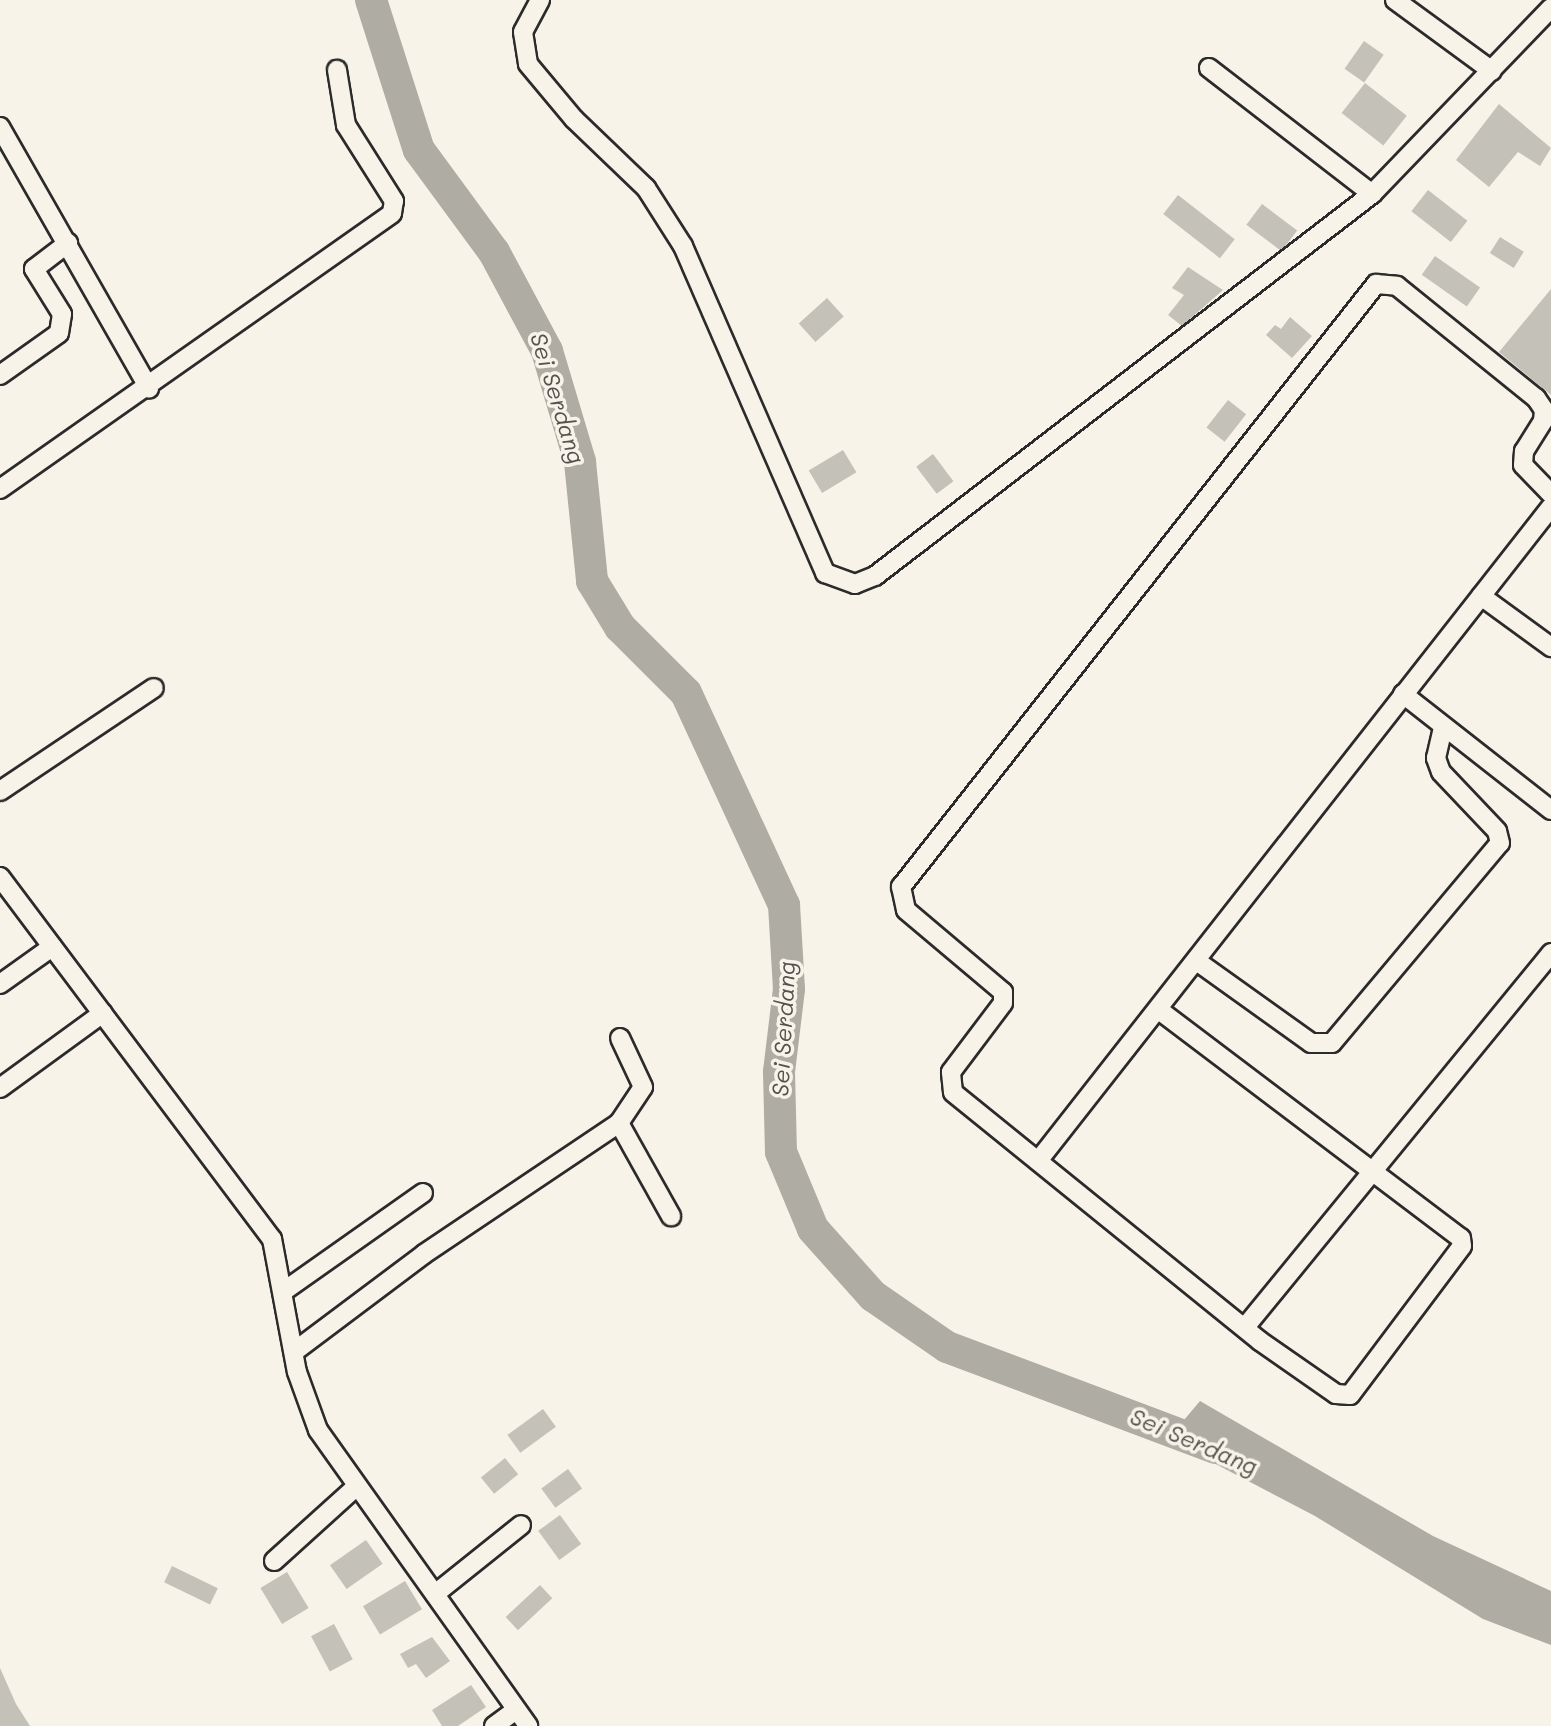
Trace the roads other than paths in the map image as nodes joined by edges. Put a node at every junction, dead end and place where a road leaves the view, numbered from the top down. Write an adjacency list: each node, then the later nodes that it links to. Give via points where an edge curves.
1 (540, 0): 8 (street, via 523,32 528,64 574,119 646,188 683,246 825,573 841,583 875,576)
2 (1395, 0): 6 (street)
3 (1551, 8): 6 (street)
4 (1209, 68): 8 (street)
5 (337, 70): 11 (street, via 345,125 394,201 392,213)
6 (1492, 71): 8 (street)
7 (0, 127): 9 (street)
8 (1373, 194)
9 (64, 245): 10 (street, via 36,262 35,271 62,314 59,333); 11 (street)
10 (0, 375)
11 (149, 388): 13 (street)
12 (1548, 406): 14 (street, via 1523,465); 33 (street, via 1397,286 1376,284 901,887 906,910 1003,992 1003,1003 951,1072 948,1086)
13 (0, 489)
14 (1551, 494)
15 (1551, 507): 16 (street)
16 (1480, 596): 17 (street); 19 (street)
17 (1551, 647)
18 (154, 688): 21 (street)
19 (1403, 694): 20 (street); 26 (street)
20 (1443, 728): 22 (street); 26 (street, via 1436,758 1441,772 1497,831 1500,843 1332,1043 1311,1043)
21 (0, 791)
22 (1551, 810)
23 (0, 877): 24 (street)
24 (52, 947): 27 (street); 29 (street)
25 (1551, 953): 34 (street)
26 (1198, 962): 28 (street)
27 (0, 984)
28 (1159, 1010): 33 (street); 34 (street)
29 (103, 1013): 31 (street); 37 (street, via 255,1212 272,1239)
30 (620, 1038): 32 (street, via 643,1087)
31 (0, 1088)
32 (619, 1123): 36 (street); 39 (street, via 424,1254)
33 (1038, 1161): 38 (street)
34 (1374, 1172): 38 (street); 38 (street, via 1458,1232 1462,1243 1356,1392 1336,1394)
35 (423, 1193): 37 (street)
36 (671, 1216)
37 (284, 1291): 39 (street)
38 (1246, 1326)
39 (295, 1351): 40 (street, via 314,1421)
40 (357, 1486): 42 (street); 43 (street)
41 (521, 1525): 43 (street)
42 (274, 1561)
43 (435, 1594): 44 (street)
44 (516, 1710): 45 (street); 46 (street)
45 (494, 1726)
46 (528, 1726)

